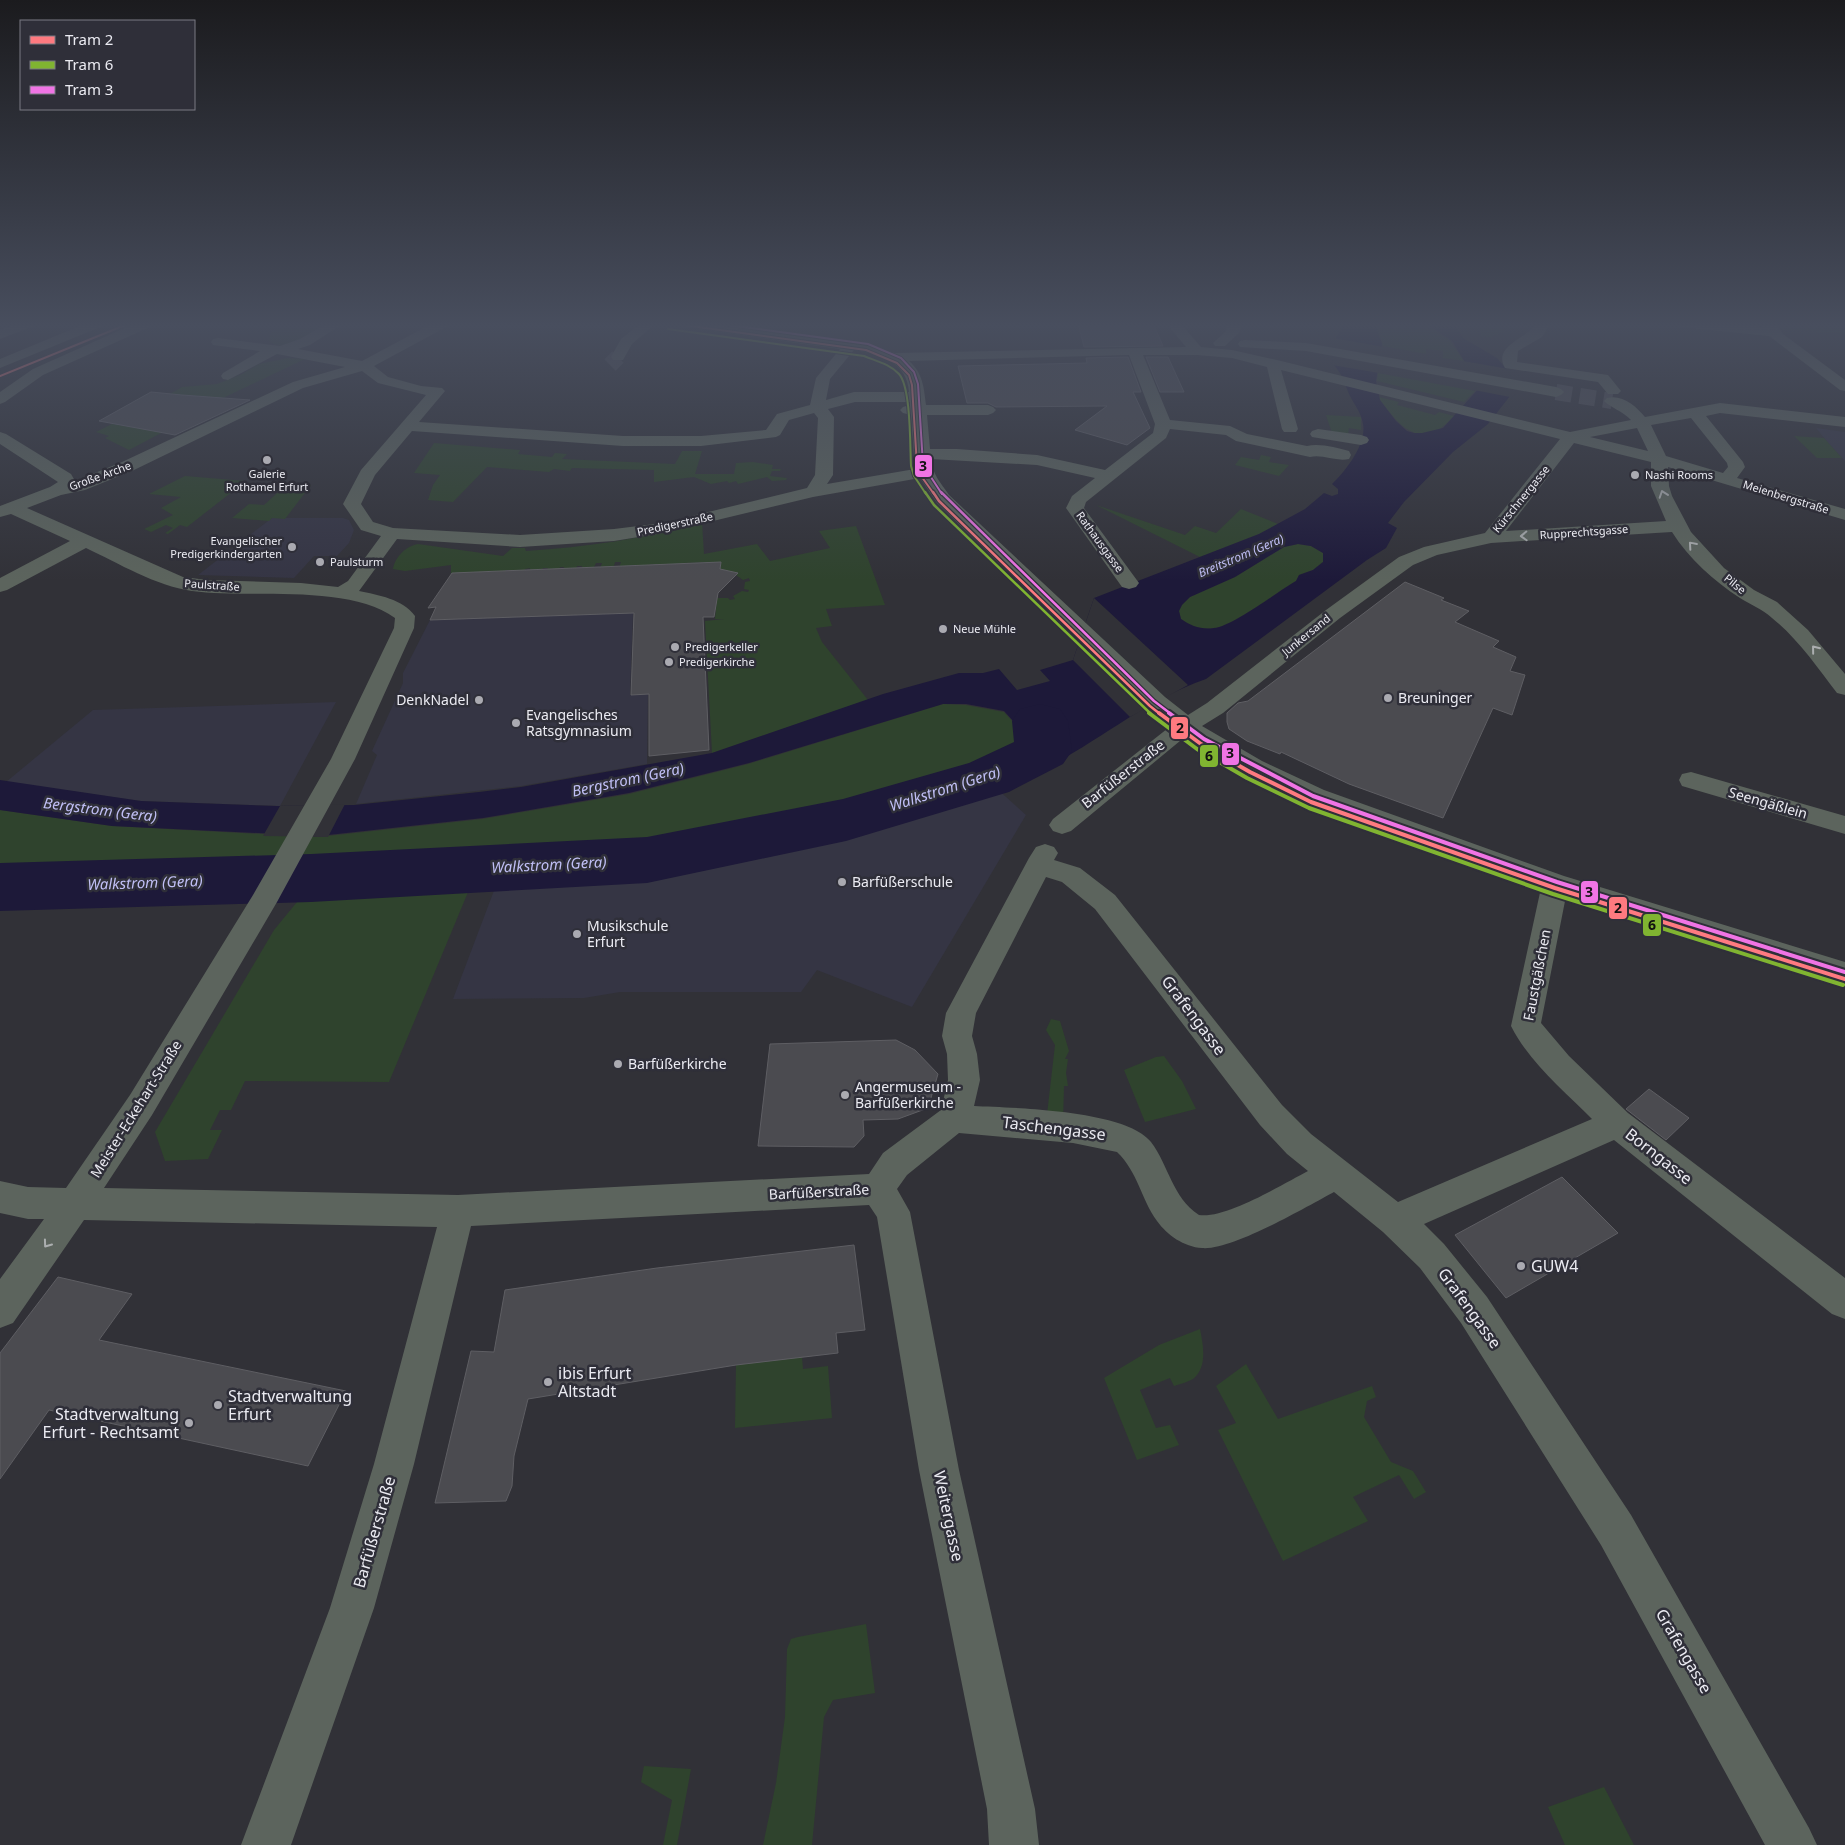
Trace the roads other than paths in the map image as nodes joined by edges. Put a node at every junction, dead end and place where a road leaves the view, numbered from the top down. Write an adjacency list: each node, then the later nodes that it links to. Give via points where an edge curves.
1 (246, 409): 31 (street, Große Arche, via 128,466 79,486)
2 (422, 409): 18 (street)
3 (827, 409): 14 (street)
4 (914, 409): 24 (street)
5 (971, 409): 12 (street)
6 (1156, 409): 17 (street)
7 (1276, 409): 20 (street)
8 (1459, 409): 21 (street, Meienbergstraße)
9 (1628, 409): 15 (street)
10 (1713, 409): 13 (street)
11 (1730, 409): 16 (street)
12 (988, 410)
13 (1700, 411): 15 (street); 30 (street, via 1699,419 1737,467)
14 (821, 412): 18 (street, via 781,419 770,434 701,441 623,441); 32 (street, via 824,475)
15 (1643, 422): 21 (street); 26 (street)
16 (1845, 422)
17 (1163, 424): 19 (street); 29 (street, Rathausgasse, via 1160,435)
18 (408, 426): 37 (street, Predigerstraße, via 367,474 352,504 367,526)
19 (1238, 428): 20 (street); 25 (street, via 1242,438 1310,452)
20 (1277, 428): 23 (street)
21 (1570, 436): 26 (street, Meienbergstraße); 38 (street, Kürschnergasse)
22 (0, 438): 31 (street, via 65,478 67,482)
23 (1361, 440)
24 (919, 447): 27 (street); 28 (street)
25 (1343, 455)
26 (1659, 459): 30 (street, Meienbergstraße); 36 (street, Pilse, one-way to 26, via 1660,487)
27 (1056, 464): 29 (street); 33 (street, Rathausgasse)
28 (924, 472): 32 (street, Predigerstraße); 45 (street, via 943,499 1157,702)
29 (1107, 476): 33 (street, Rathausgasse)
30 (1727, 479): 35 (street, Meienbergstraße)
31 (56, 491): 34 (street, Große Arche)
32 (813, 492): 37 (street, Predigerstraße, via 663,528 614,535 520,541)
33 (1078, 500): 41 (street, Rathausgasse, via 1075,508)
34 (5, 510): 39 (street, Paulstraße)
35 (1845, 515)
36 (1677, 526): 38 (street, Rupprechtsgasse, one-way to 38); 44 (street, Pilse, one-way to 36, via 1808,641 1770,606 1748,595 1726,578 1692,546)
37 (392, 533): 43 (street, via 355,585)
38 (1491, 537): 40 (street, Kürschnergasse)
39 (84, 541): 42 (street); 43 (street, Paulstraße, via 190,585)
40 (1431, 551): 45 (street, Junkersand, via 1406,561 1333,614 1215,708)
41 (1129, 583)
42 (0, 586)
43 (343, 592): 46 (street, Paulstraße, via 396,608 405,616 404,628)
44 (1845, 688)
45 (1194, 732): 48 (street, Barfüßerstraße, via 1159,745); 50 (street, via 1254,767 1315,796)
46 (338, 769): 57 (street, Meister-Eckehart-Straße, via 263,902 141,1105)
47 (1691, 780): 49 (street, Seengäßlein)
48 (1062, 824)
49 (1845, 825)
50 (1555, 883): 51 (street); 53 (street, Faustgäßchen, via 1526,1026 1558,1065)
51 (1845, 973)
52 (953, 1119): 54 (street, Taschengasse, via 1120,1137 1130,1142 1138,1152 1174,1217 1187,1227 1202,1232 1216,1230 1262,1211); 54 (street, Grafengasse, via 964,1080 957,1036 961,1013 1042,859 1071,875 1105,902 1271,1116); 55 (street, Barfüßerstraße, via 895,1164)
53 (1617, 1123): 59 (street, Borngasse); 60 (street, Borngasse)
54 (1334, 1174): 59 (street, Grafengasse)
55 (878, 1189): 58 (street, Barfüßerstraße); 63 (street, Weitergasse, via 892,1212 897,1233 939,1470 1011,1809)
56 (0, 1197): 57 (street, Barfüßerstraße, via 28,1203)
57 (75, 1204): 58 (street, Barfüßerstraße); 61 (street, Meister-Eckehart-Straße, one-way to 61)
58 (458, 1211): 62 (street, Barfüßerstraße, via 394,1464 352,1608)
59 (1395, 1220): 64 (street, Grafengasse, via 1432,1256 1474,1310 1550,1426 1616,1530)
60 (1845, 1301)
61 (0, 1310)
62 (266, 1845)
63 (1014, 1845)
64 (1792, 1845)

